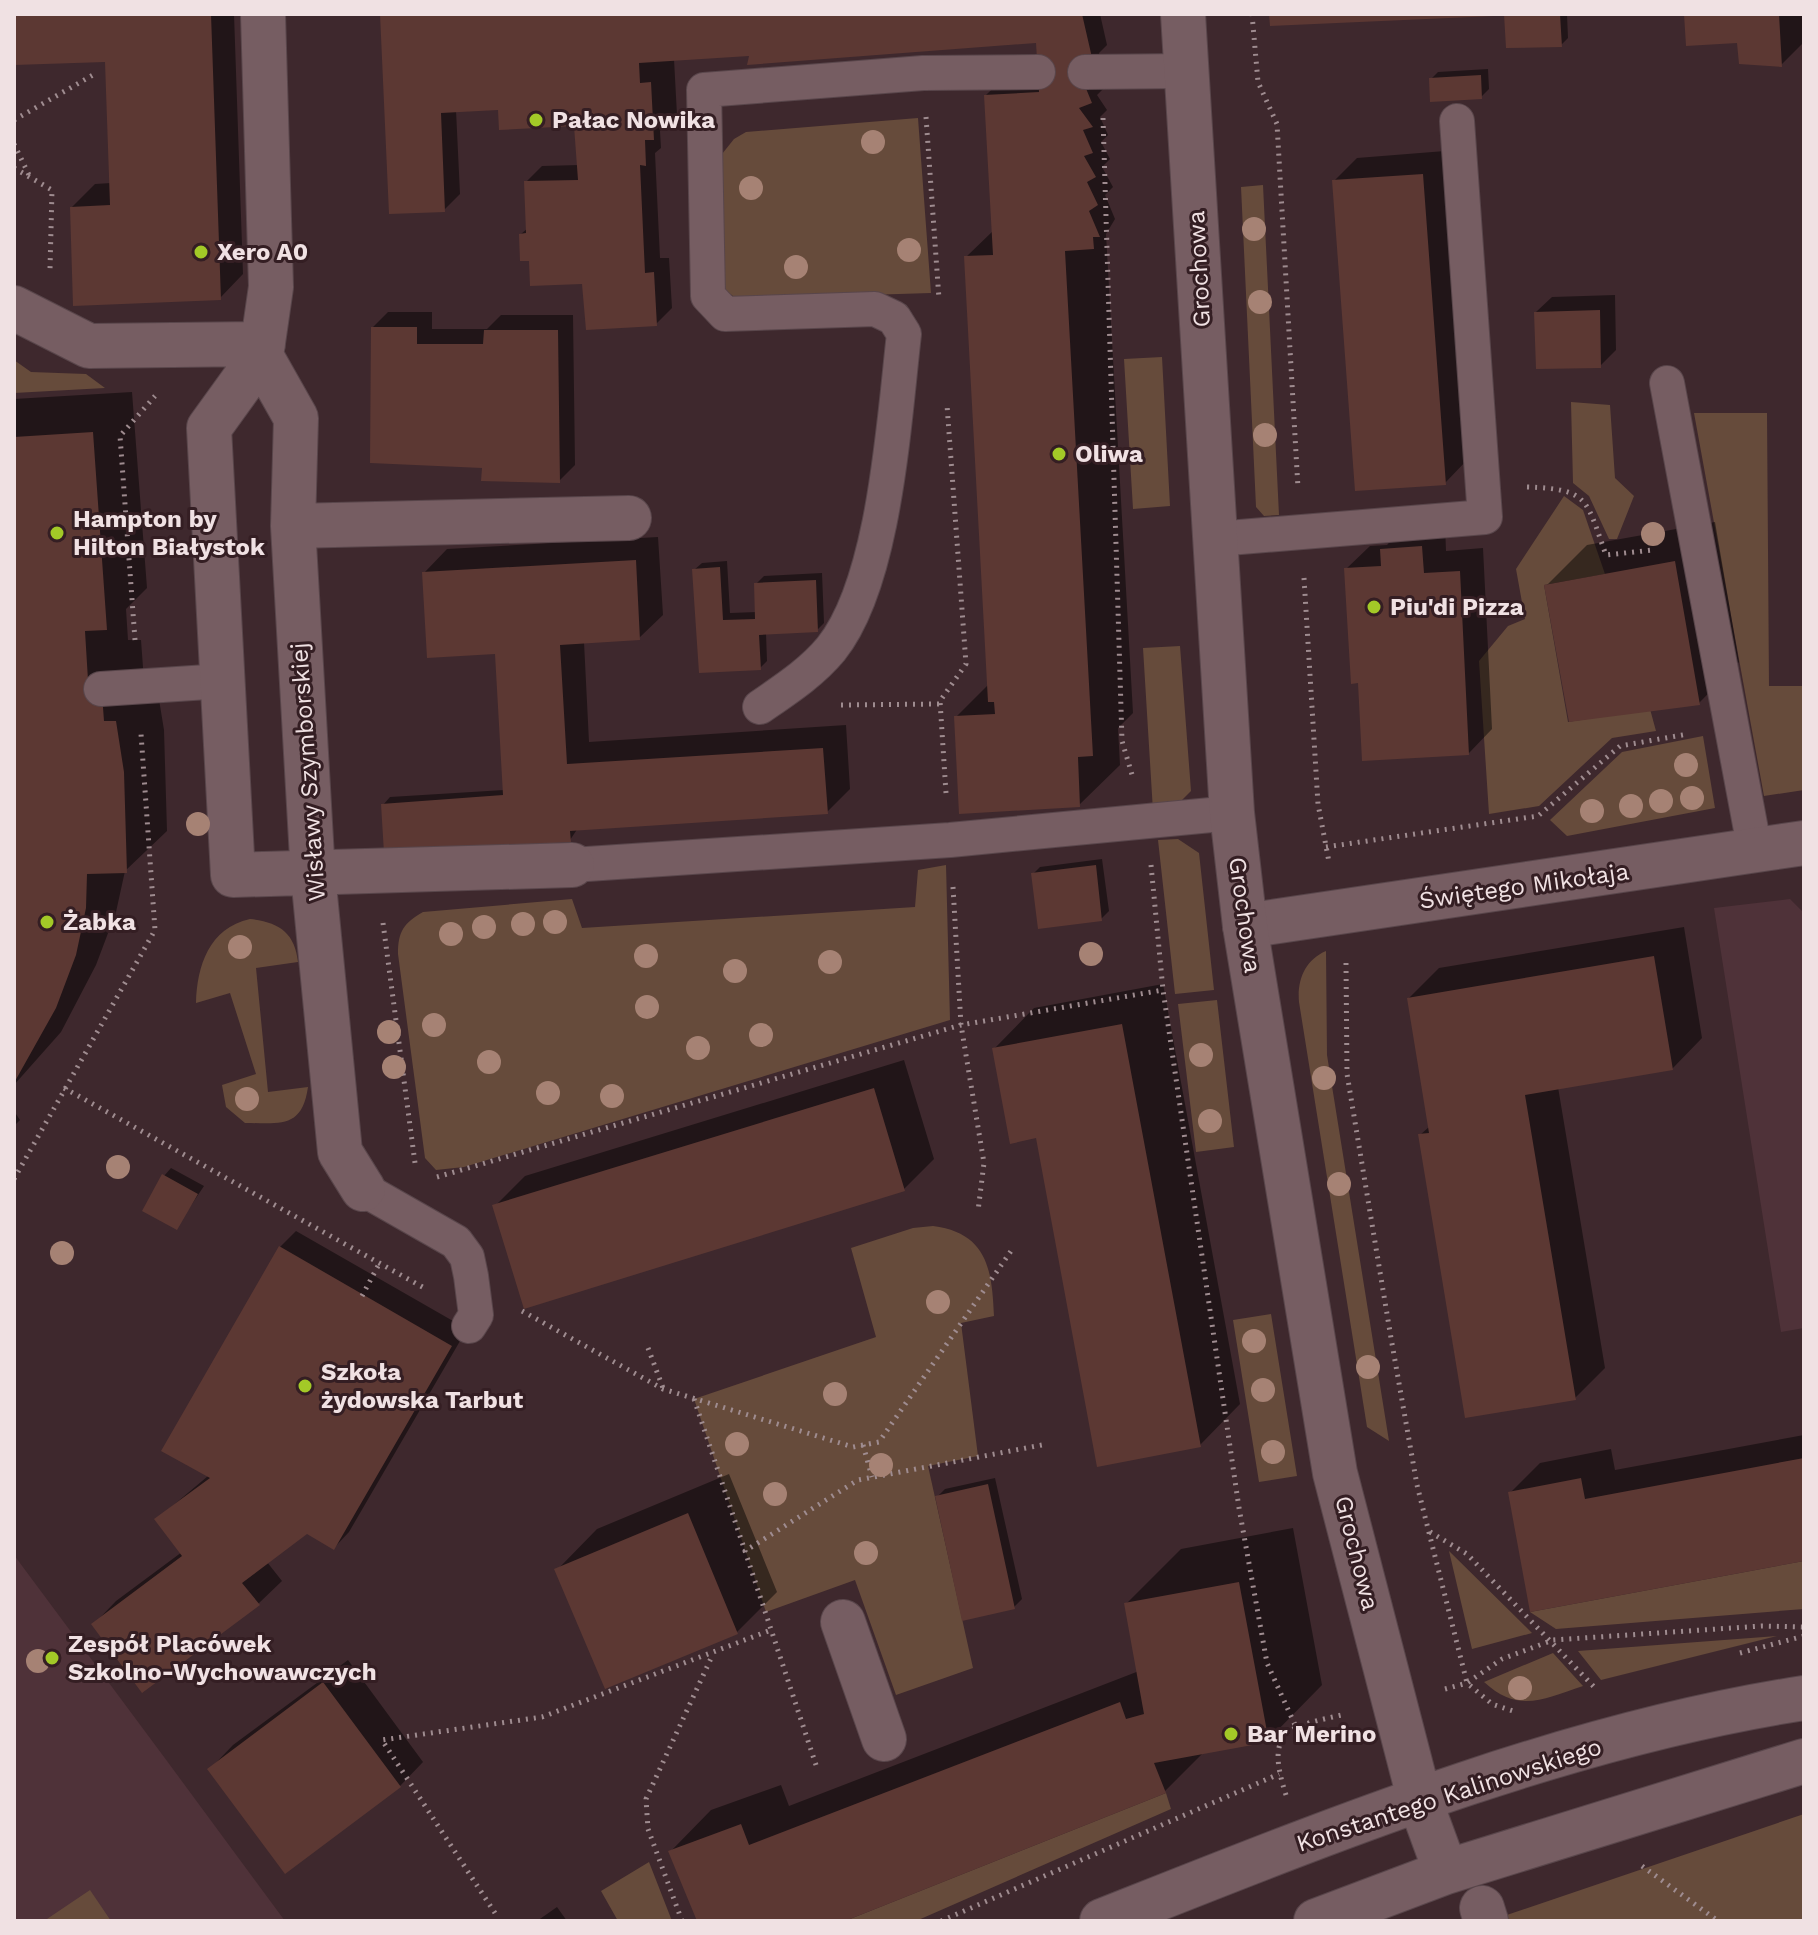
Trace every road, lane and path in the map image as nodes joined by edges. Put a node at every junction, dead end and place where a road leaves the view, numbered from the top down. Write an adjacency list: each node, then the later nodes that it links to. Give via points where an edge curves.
1 (263, 14): 18 (street, via 271,287)
2 (1183, 14): 4 (street, Grochowa)
3 (1252, 14): 11 (path, via 1258,82)
4 (1186, 71): 6 (lane); 24 (street, Grochowa)
5 (1038, 72): 7 (lane)
6 (1096, 72): 33 (path, via 1122,741)
7 (923, 73): 15 (path); 30 (lane, via 704,90 708,296 715,306 725,314 875,309 894,318 904,334 885,495 856,606 833,647 804,677)
8 (93, 75): 9 (path)
9 (14, 120)
10 (1457, 121): 24 (lane, via 1485,517)
11 (1277, 124)
12 (14, 144): 14 (path)
13 (14, 168): 14 (path)
14 (30, 178): 16 (path, via 52,190)
15 (940, 315)
16 (31, 318): 17 (street, via 89,346)
17 (203, 342): 18 (street); 27 (path, via 120,436)
18 (262, 350): 23 (street, Wisławy Szymborskiej, via 296,418); 26 (street, via 209,428)
19 (1667, 383): 31 (lane)
20 (946, 394): 29 (path, via 966,664)
21 (1566, 488): 25 (path, via 1588,505)
22 (629, 518): 23 (street)
23 (293, 526): 40 (street, Wisławy Szymborskiej)
24 (1216, 539): 32 (street, Grochowa)
25 (1606, 555)
26 (223, 681): 27 (lane); 40 (street, via 233,875)
27 (138, 686): 28 (lane); 44 (path, via 155,930)
28 (101, 689)
29 (940, 704): 30 (path); 34 (path)
30 (760, 707)
31 (1731, 727): 36 (path, via 1620,746 1538,816); 37 (lane)
32 (1232, 813): 33 (lane); 41 (street, Grochowa)
33 (1147, 823): 34 (lane); 42 (path)
34 (950, 840): 38 (lane); 43 (path)
35 (1804, 843): 37 (street, Świętego Mikołaja)
36 (1326, 847)
37 (1755, 851): 41 (street, Świętego Mikołaja)
38 (572, 865): 39 (street)
39 (376, 873): 40 (street); 45 (path)
40 (313, 875): 50 (street, Wisławy Szymborskiej, via 340,1152)
41 (1245, 926): 71 (street, Grochowa, via 1335,1473)
42 (1163, 990): 43 (path); 72 (path, via 1241,1524 1267,1663)
43 (961, 1025): 47 (path); 51 (path, via 984,1163)
44 (64, 1088): 48 (path); 53 (path)
45 (416, 1176)
46 (426, 1177): 47 (path)
47 (436, 1177): 49 (path)
48 (14, 1179)
49 (445, 1186)
50 (363, 1189): 55 (lane, via 456,1242 467,1257)
51 (978, 1211)
52 (1011, 1251): 59 (path, via 879,1442)
53 (379, 1264): 54 (path); 55 (path)
54 (362, 1296)
55 (473, 1321): 57 (path, via 500,1298)
56 (648, 1348): 57 (path)
57 (663, 1389): 58 (path)
58 (694, 1399): 59 (path, via 853,1447); 63 (path)
59 (863, 1445): 61 (path)
60 (1042, 1445): 61 (path)
61 (872, 1477): 63 (path, via 858,1480)
62 (1429, 1532): 67 (path, via 1467,1554)
63 (745, 1551): 66 (path)
64 (843, 1622): 73 (street)
65 (1804, 1627): 67 (path)
66 (771, 1630): 68 (path); 75 (path)
67 (1553, 1640): 69 (path); 71 (path, via 1502,1659 1467,1683)
68 (714, 1653): 81 (path, via 542,1717 382,1740); 82 (path, via 646,1799 648,1829)
69 (1599, 1692)
70 (1804, 1698): 77 (street, Konstantego Kalinowskiego, via 1730,1710 1555,1757)
71 (1395, 1702): 72 (path); 77 (street, Grochowa)
72 (1295, 1725): 76 (path, via 1283,1735 1277,1752)
73 (884, 1739)
74 (1804, 1761): 80 (street)
75 (816, 1765)
76 (1279, 1774): 78 (path); 83 (path)
77 (1420, 1801): 78 (street, Konstantego Kalinowskiego); 80 (street, Grochowa)
78 (1301, 1842): 84 (street, Konstantego Kalinowskiego)
79 (1641, 1865): 86 (path)
80 (1446, 1872): 85 (street)
81 (495, 1913)
82 (682, 1921)
83 (941, 1921)
84 (1102, 1921)
85 (1316, 1921)
86 (1718, 1921)

